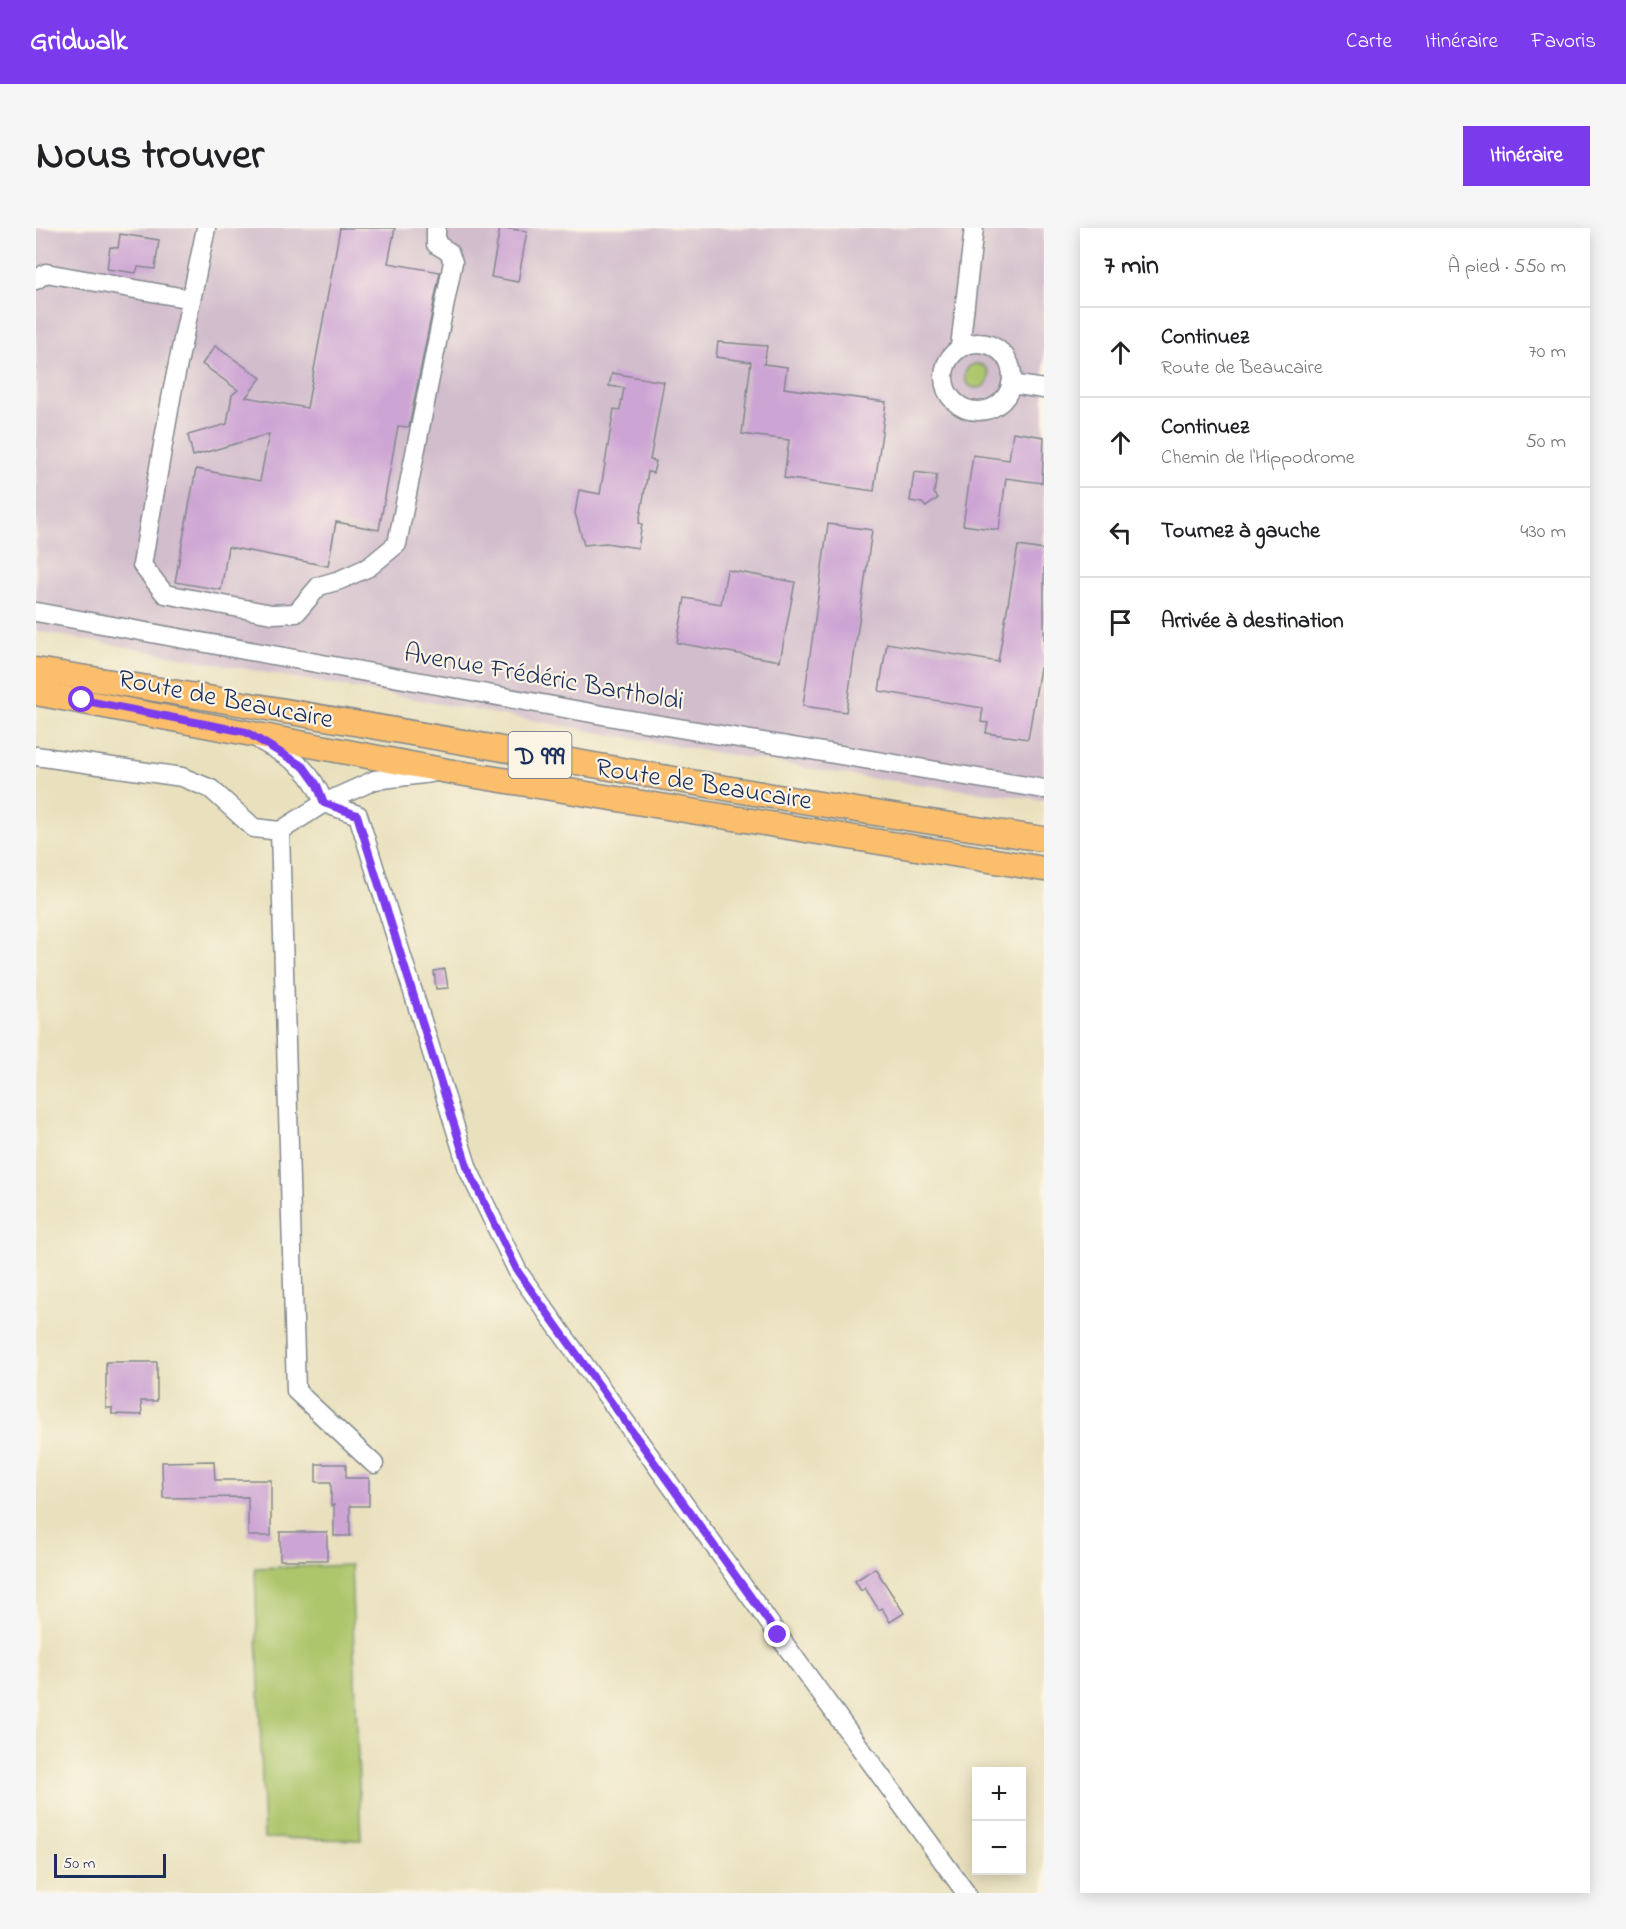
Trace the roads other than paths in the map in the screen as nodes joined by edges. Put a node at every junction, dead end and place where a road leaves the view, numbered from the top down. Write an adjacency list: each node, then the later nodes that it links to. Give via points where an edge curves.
1 (206, 228): 5 (street)
2 (436, 228): 5 (street, via 436,244 449,252 453,262 397,544 369,567 319,586 296,613 272,614 165,594 142,565)
3 (974, 228): 6 (street)
4 (36, 280): 5 (street, via 46,273)
5 (191, 299)
6 (960, 347): 7 (street, via 971,343 993,346 1009,362); 7 (street, via 952,354 943,375 949,396 957,404 967,410 990,409 1007,395)
7 (1011, 384): 8 (street)
8 (1044, 389)
9 (36, 612): 15 (street, Avenue Frédéric Bartholdi, via 619,718)
10 (36, 670): 18 (main road, Route de Beaucaire / D 999, via 393,728 765,795)
11 (36, 693): 12 (main road, Route de Beaucaire / D 999)
12 (246, 732): 14 (main road, Route de Beaucaire / D 999); 16 (street, via 304,767)
13 (36, 756): 17 (street, via 182,777 211,789 254,828)
14 (447, 771): 16 (street, via 375,780); 19 (main road, Route de Beaucaire / D 999)
15 (1044, 789)
16 (324, 803): 17 (street); 21 (street, via 357,815 468,1169 518,1272)
17 (280, 831): 20 (street, via 296,1391)
18 (1044, 838)
19 (1044, 869)
20 (374, 1464)
21 (966, 1893)

